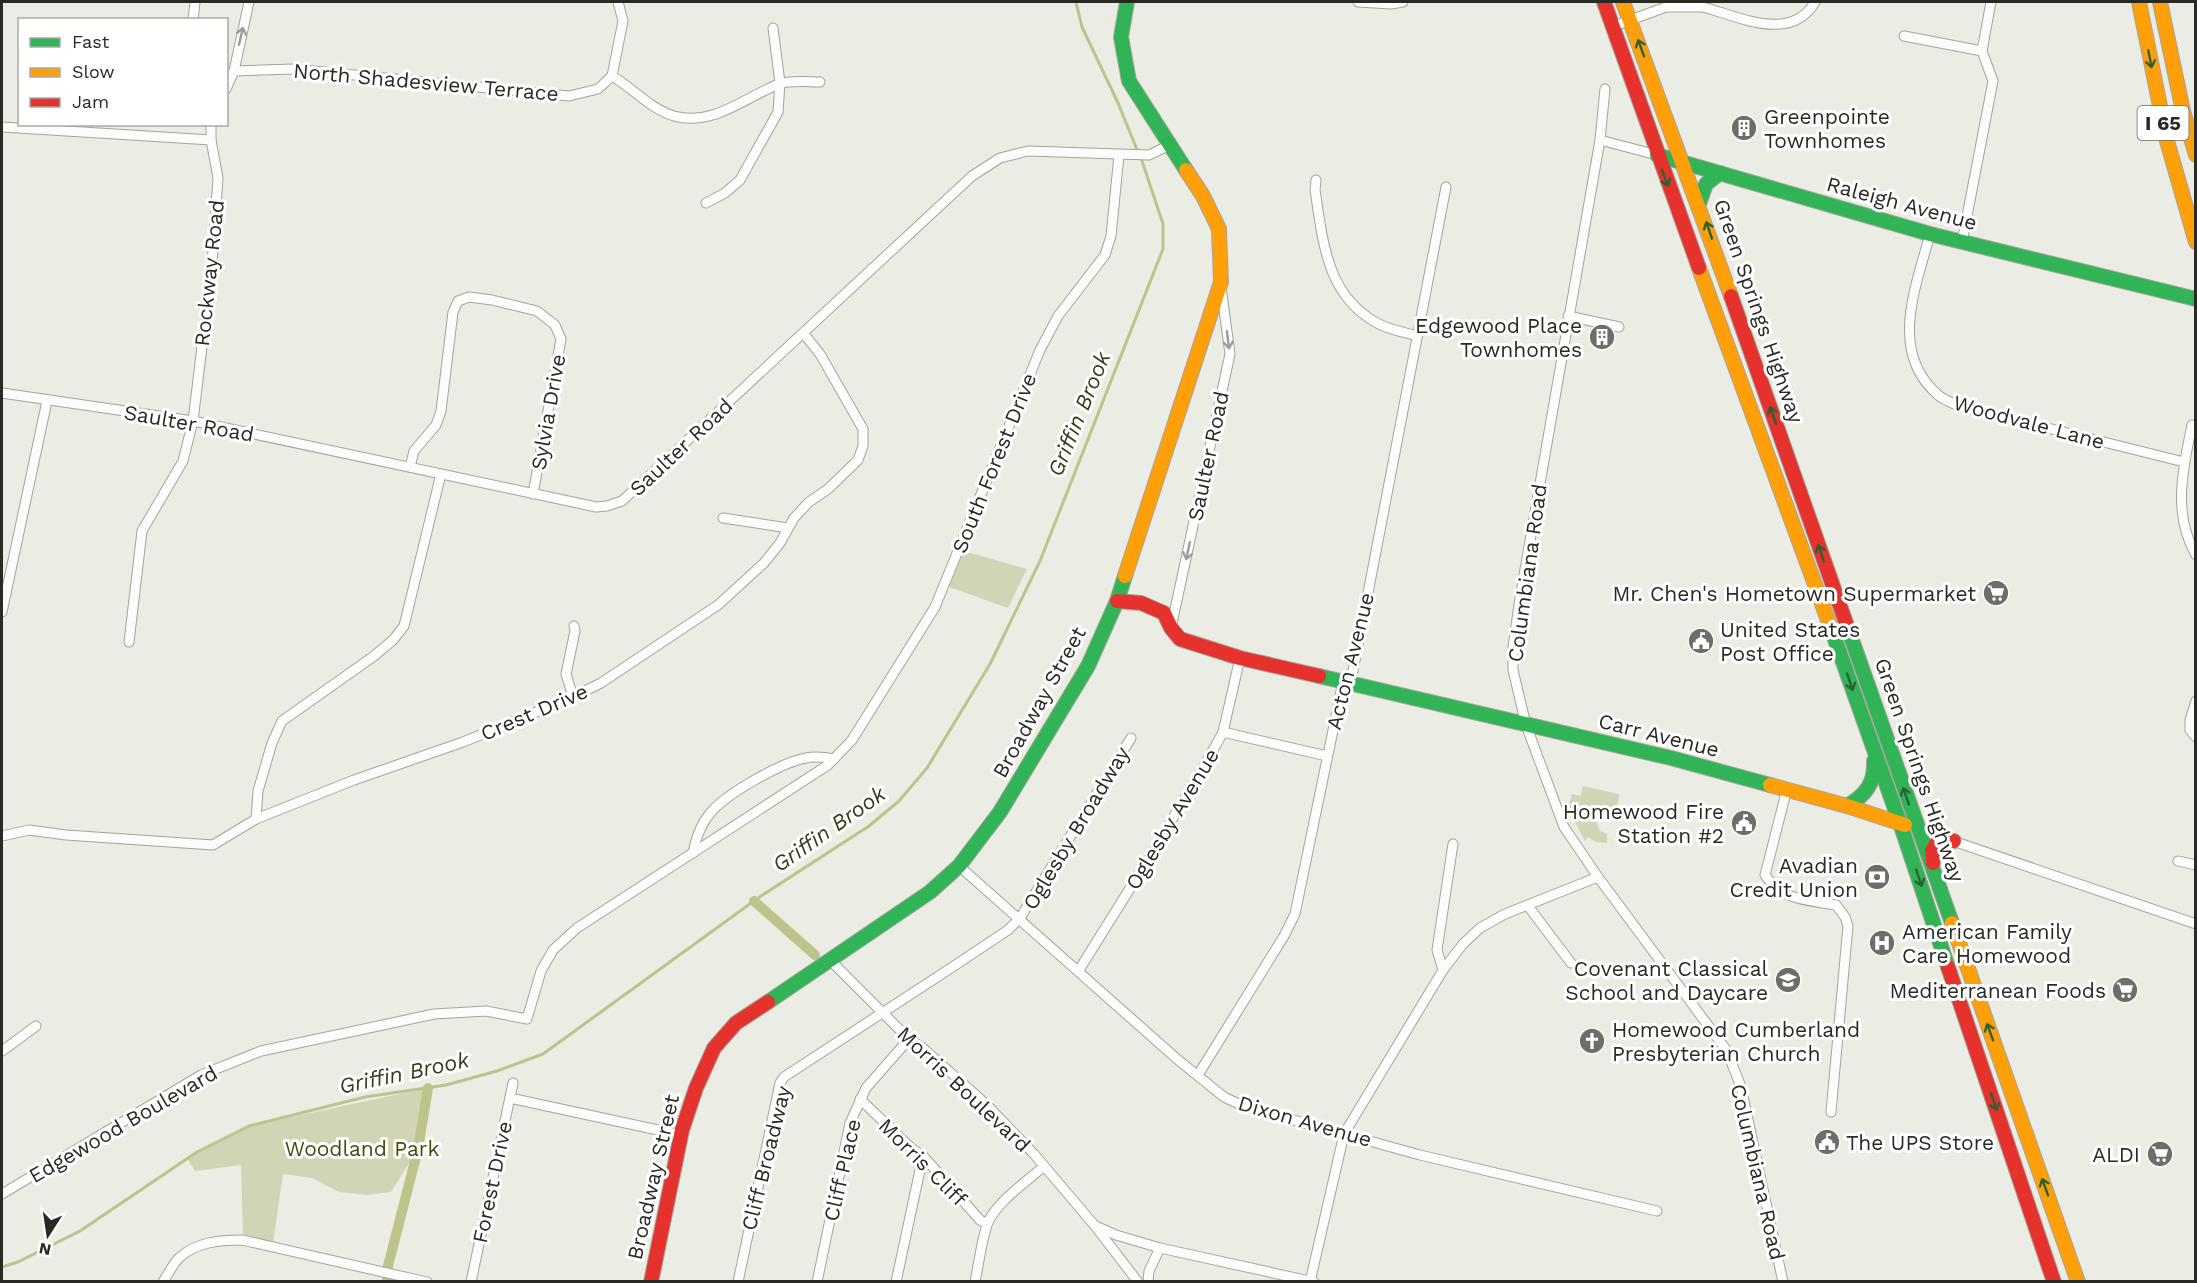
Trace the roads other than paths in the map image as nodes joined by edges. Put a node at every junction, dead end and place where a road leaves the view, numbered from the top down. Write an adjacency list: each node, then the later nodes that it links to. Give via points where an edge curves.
1 (195, 2): 15 (street)
2 (249, 2): 21 (street, one-way to 2)
3 (618, 2): 22 (street, via 623,21)
4 (1127, 2): 31 (main road, Broadway Street, via 1120,37 1129,81)
5 (1358, 2): 6 (street)
6 (1403, 2)
7 (1604, 2): 17 (main road, Green Springs Highway)
8 (1623, 2): 16 (main road, Green Springs Highway)
9 (1815, 2): 14 (street, via 1808,14 1787,25 1763,24)
10 (1991, 2): 20 (street)
11 (2139, 2): 43 (main road, I 65, one-way to 43, via 2167,141)
12 (2160, 2): 34 (main road, I 65)
13 (1668, 4): 14 (street); 16 (street)
14 (1700, 4)
15 (193, 18)
16 (1630, 19): 17 (street); 35 (main road, Green Springs Highway, one-way to 16)
17 (1614, 26): 32 (main road, Green Springs Highway)
18 (773, 28): 24 (street)
19 (1904, 36): 20 (street)
20 (1982, 51): 42 (street, via 1993,81)
21 (234, 71): 22 (street, North Shadesview Terrace, via 293,69 569,96 598,89); 25 (street)
22 (612, 76): 24 (street, via 650,105 691,119 724,112)
23 (820, 82): 24 (street)
24 (780, 83): 39 (street, via 778,112 740,180)
25 (228, 84)
26 (1605, 89): 30 (street, Columbiana Road)
27 (211, 126): 29 (street, Rockway Road)
28 (2, 127): 29 (street)
29 (211, 140): 52 (street, Rockway Road, via 218,178)
30 (1600, 140): 32 (street, Raleigh Avenue); 46 (street, Columbiana Road)
31 (1170, 145): 33 (street, Saulter Road, via 1149,156); 44 (main road, Broadway Street, via 1219,229)
32 (1657, 154): 35 (main road, Raleigh Avenue); 74 (main road, Green Springs Highway, one-way to 74)
33 (1124, 155): 48 (street, Saulter Road, via 1028,151 1000,158 972,176); 76 (street, South Forest Drive, via 1105,255 1058,316 1040,350 935,607 852,740)
34 (2196, 155)
35 (1684, 163): 36 (main road, Raleigh Avenue); 40 (main road, Green Springs Highway)
36 (1720, 173): 40 (main road, via 1706,184); 41 (main road, Raleigh Avenue)
37 (1316, 180): 49 (street, via 1325,256 1348,299 1380,325)
38 (1446, 187): 49 (street, Acton Avenue)
39 (706, 203)
40 (1699, 204): 81 (main road, Green Springs Highway, one-way to 40)
41 (1930, 234): 42 (main road, Raleigh Avenue); 54 (street, Woodvale Lane, via 1908,329 1917,370 1938,395 1959,406)
42 (1962, 242): 45 (main road, Raleigh Avenue)
43 (2196, 242)
44 (1221, 282): 61 (main road, Broadway Street); 64 (street, Saulter Road, one-way to 64, via 1230,354)
45 (2196, 299)
46 (1568, 316): 47 (street); 70 (street, Columbiana Road, via 1513,647 1513,670)
47 (1619, 327)
48 (804, 334): 57 (street, Saulter Road, via 622,501 596,507); 59 (street, Crest Drive, via 820,354 863,429 863,447 858,460 809,502)
49 (1417, 336): 67 (street, Acton Avenue, via 1353,671)
50 (2, 393): 51 (street, Saulter Road)
51 (47, 401): 52 (street, Saulter Road); 62 (street)
52 (193, 422): 55 (street, Saulter Road); 65 (street, Rockway Road, via 183,460 142,531)
53 (2192, 425): 54 (street)
54 (2184, 462): 60 (street, via 2180,495 2184,527)
55 (410, 467): 56 (street, Saulter Road); 57 (street, Sylvia Drive, via 414,451 436,424 441,411 453,312 458,301 469,297 492,300 537,311 555,325 561,339)
56 (441, 474): 57 (street, Saulter Road); 79 (street, via 404,626 374,656 282,721 258,791)
57 (533, 494)
58 (723, 518): 59 (street)
59 (788, 528): 68 (street, Crest Drive, via 764,563 718,605 611,677)
60 (2196, 555)
61 (1117, 600): 64 (main road, Carr Avenue, via 1141,603 1164,613); 88 (main road, Broadway Street, via 1088,666 1000,812)
62 (2, 612)
63 (574, 626): 68 (street, via 566,674)
64 (1171, 628): 66 (main road, Carr Avenue, via 1180,639)
65 (129, 642)
66 (1240, 658): 67 (main road, Carr Avenue); 71 (street, Oglesby Avenue)
67 (1343, 682): 70 (main road, Carr Avenue); 75 (street, Acton Avenue)
68 (573, 697): 79 (street, Crest Drive)
69 (2196, 701): 72 (street, via 2190,730)
70 (1526, 725): 77 (main road, Carr Avenue); 90 (street, Columbiana Road, via 1564,827)
71 (1223, 732): 75 (street); 96 (street, Oglesby Avenue)
72 (2196, 737)
73 (1131, 738): 92 (street, Oglesby Broadway)
74 (1874, 750): 78 (main road, via 1875,775 1868,790); 80 (main road, Green Springs Highway)
75 (1327, 756): 103 (street, Acton Avenue, via 1295,914)
76 (834, 759): 85 (street, South Forest Drive); 85 (street, via 819,756 789,762 723,801 700,827)
77 (1787, 789): 78 (main road, Carr Avenue); 107 (street, via 1765,875 1785,895 1836,905 1848,926)
78 (1847, 806): 80 (main road, Carr Avenue)
79 (256, 819): 82 (street, Crest Drive, via 213,845 29,830)
80 (1900, 823): 81 (main road, Carr Avenue); 115 (main road, Green Springs Highway, one-way to 115)
81 (1918, 829): 83 (street, Carr Avenue); 89 (main road, Green Springs Highway)
82 (2, 836)
83 (1954, 841): 89 (main road, via 1936,844 1932,851); 93 (street, Carr Avenue)
84 (1453, 844): 97 (street, via 1437,950)
85 (693, 854): 99 (street, South Forest Drive, via 577,928 553,950)
86 (2178, 861): 87 (street)
87 (2196, 865)
88 (959, 866): 92 (street, Dixon Avenue); 94 (main road, Broadway Street, via 930,892)
89 (1933, 871): 114 (main road, Green Springs Highway, one-way to 89)
90 (1598, 877): 91 (street); 130 (street, Columbiana Road, via 1727,1051 1741,1087)
91 (1528, 906): 95 (street); 97 (street, via 1480,928)
92 (1020, 918): 96 (street, Dixon Avenue); 98 (street, Oglesby Broadway, via 1008,930)
93 (2196, 924)
94 (829, 959): 98 (street, Morris Boulevard); 109 (main road, Broadway Street, via 736,1023 714,1048)
95 (1571, 963)
96 (1079, 970): 103 (street, Dixon Avenue)
97 (1443, 970): 108 (street)
98 (882, 1013): 101 (street, Morris Boulevard); 123 (street, Cliff Broadway, via 814,1055 780,1083)
99 (527, 1019): 112 (street, Edgewood Boulevard, via 486,1011 434,1014 261,1051 201,1075)
100 (36, 1026): 102 (street)
101 (909, 1039): 106 (street, Cliff Place); 111 (street, Morris Boulevard, via 986,1104)
102 (2, 1051)
103 (1198, 1075): 108 (street, Dixon Avenue, via 1243,1106)
104 (513, 1083): 105 (street, Forest Drive)
105 (510, 1098): 109 (street); 121 (street, Forest Drive)
106 (860, 1099): 110 (street, Morris Cliff); 124 (street, Cliff Place, via 850,1123)
107 (1831, 1112)
108 (1344, 1134): 113 (street, Dixon Avenue); 129 (street)
109 (681, 1135): 122 (main road, Broadway Street)
110 (922, 1156): 116 (street, Morris Cliff); 125 (street)
111 (1043, 1167): 116 (street, via 1000,1206); 117 (street, Morris Boulevard)
112 (2, 1194)
113 (1657, 1211)
114 (2055, 1214): 115 (main road); 132 (main road, Green Springs Highway)
115 (2034, 1221): 131 (main road, Green Springs Highway)
116 (987, 1224): 126 (street)
117 (1095, 1226): 118 (street); 127 (street, Morris Boulevard)
118 (1160, 1248): 128 (street); 129 (street)
119 (163, 1281): 120 (street, via 179,1258 218,1240 242,1240)
120 (427, 1281)
121 (471, 1281)
122 (651, 1281)
123 (738, 1281)
124 (817, 1281)
125 (896, 1281)
126 (975, 1281)
127 (1138, 1281)
128 (1148, 1281)
129 (1311, 1281)
130 (1783, 1281)
131 (2054, 1281)
132 (2078, 1281)

